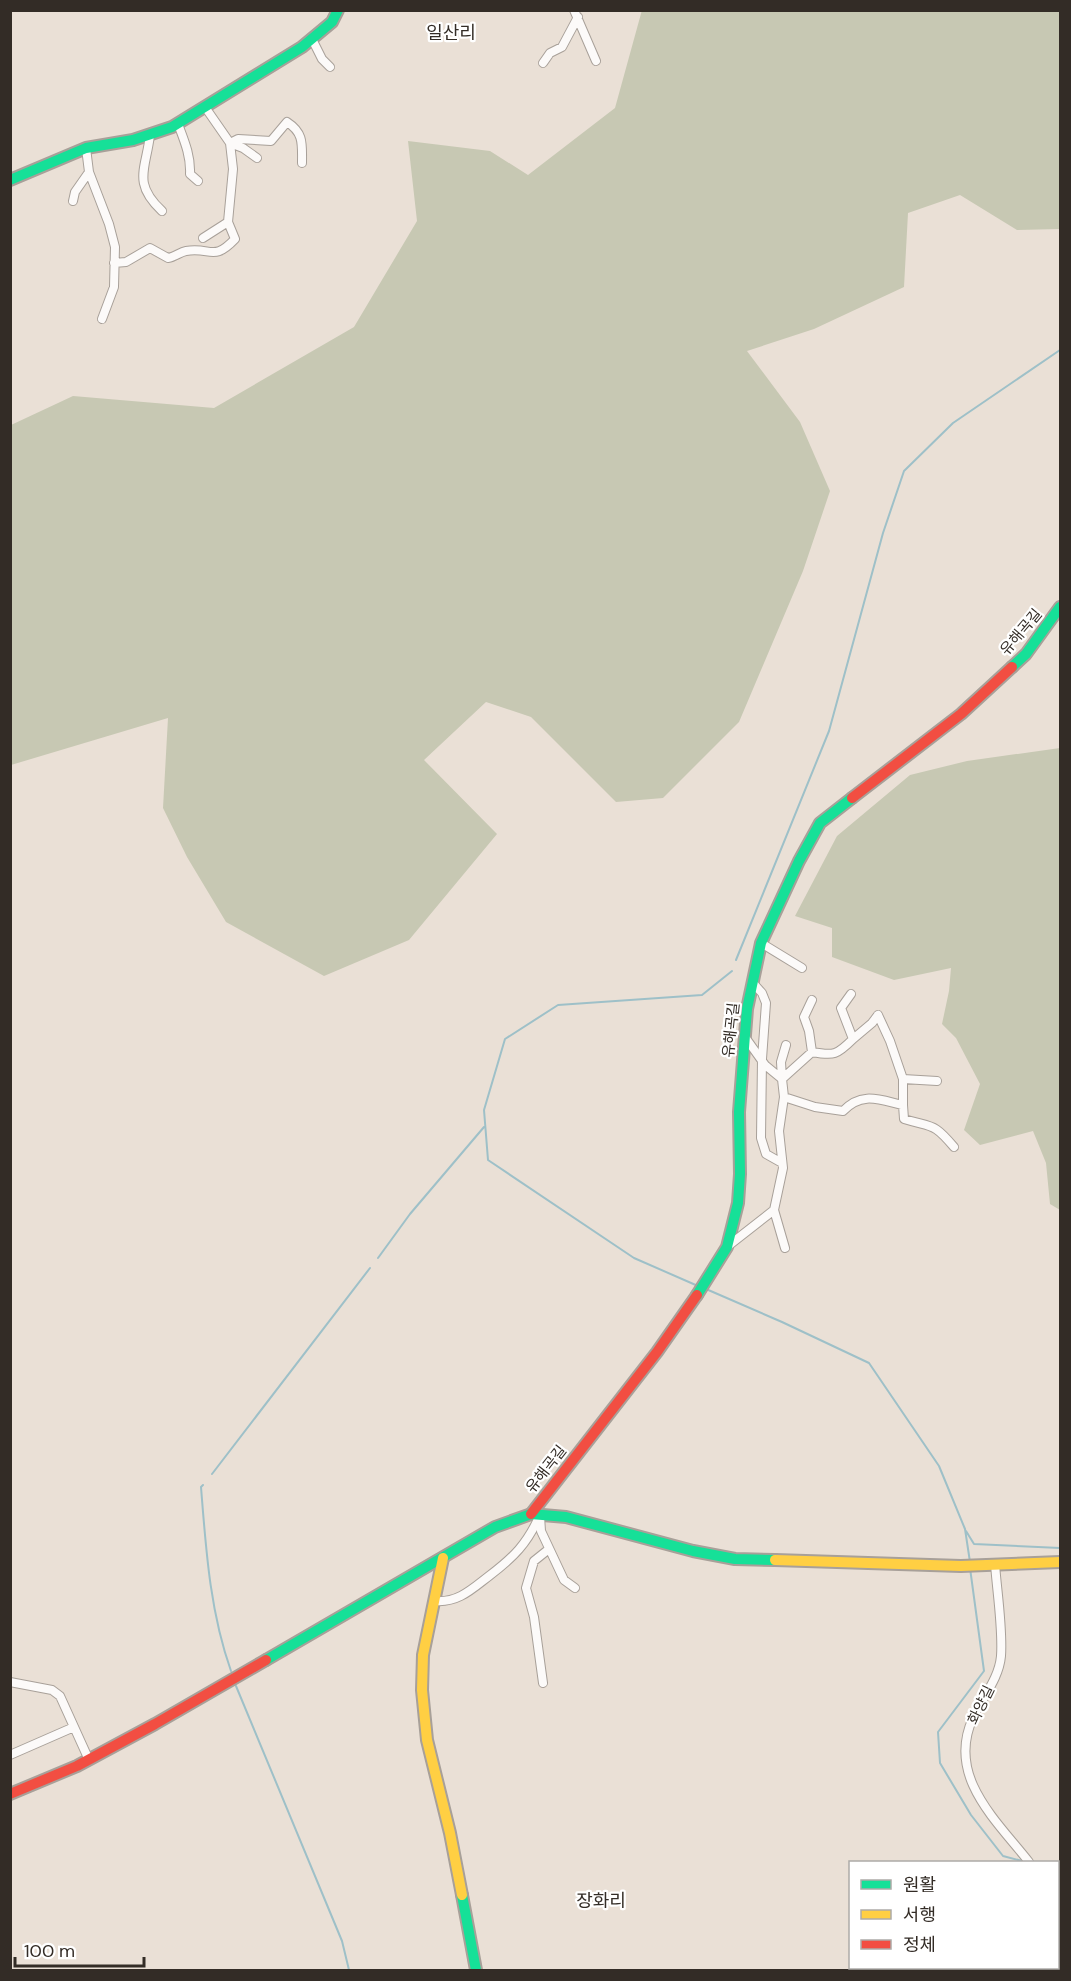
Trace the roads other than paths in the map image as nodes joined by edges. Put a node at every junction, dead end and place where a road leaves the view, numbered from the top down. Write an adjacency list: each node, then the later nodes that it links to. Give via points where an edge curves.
1 (338, 10): 3 (street, via 332,22)
2 (576, 14): 4 (street); 5 (street, via 562,47 550,53)
3 (312, 39): 6 (street); 7 (street)
4 (596, 61)
5 (543, 63)
6 (330, 67)
7 (205, 107): 8 (street); 10 (street)
8 (178, 124): 9 (street); 16 (street, via 190,174)
9 (150, 135): 11 (street); 18 (street, via 142,178 153,203)
10 (230, 143): 12 (street); 13 (street, via 238,139 271,141 287,122 297,129 302,141); 19 (street, via 233,169)
11 (86, 148): 14 (street); 15 (street)
12 (257, 158)
13 (302, 163)
14 (89, 172): 17 (street); 21 (street, via 109,224 115,247)
15 (10, 180)
16 (198, 181)
17 (73, 201)
18 (162, 211)
19 (228, 222): 20 (street); 21 (street, via 235,238 218,253 202,250 168,258 150,248 126,262)
20 (203, 238)
21 (114, 263): 22 (street, via 114,287)
22 (102, 319)
23 (1060, 607): 24 (street, 유해곡길, via 1026,654 960,714 820,823)
24 (761, 943): 25 (street); 26 (street, 유해곡길)
25 (802, 968)
26 (753, 983): 29 (street, 유해곡길); 33 (street, via 766,1003)
27 (851, 994): 30 (street, via 841,1008)
28 (812, 1000): 32 (street, via 804,1017)
29 (745, 1037): 33 (street); 42 (street, 유해곡길, via 738,1203)
30 (853, 1040): 32 (street, via 839,1053); 35 (street, via 878,1015)
31 (786, 1045): 34 (street)
32 (812, 1052): 34 (street)
33 (762, 1059): 34 (street); 40 (street, via 761,1138 766,1154)
34 (782, 1079): 37 (street)
35 (903, 1079): 36 (street); 38 (street)
36 (937, 1081)
37 (784, 1097): 38 (street, via 843,1111 852,1102 871,1098); 40 (street, via 779,1131)
38 (903, 1105): 39 (street, via 904,1119 930,1124)
39 (954, 1147)
40 (782, 1163): 41 (street)
41 (774, 1210): 42 (street); 43 (street)
42 (727, 1247): 44 (street, 유해곡길, via 689,1307)
43 (785, 1248)
44 (536, 1515): 45 (street); 46 (street, via 495,1527); 48 (street, via 566,1516 735,1559); 50 (street, via 533,1531 501,1568 466,1595)
45 (549, 1549): 49 (street, via 564,1580); 52 (street, via 534,1561 526,1588)
46 (443, 1558): 50 (street); 55 (street)
47 (1060, 1562): 48 (street)
48 (995, 1564): 57 (street, 화양길, via 1001,1656 969,1728 964,1759 978,1796)
49 (575, 1588)
50 (435, 1601): 58 (street, via 423,1655 426,1730)
51 (10, 1682): 53 (street, via 57,1693)
52 (543, 1683)
53 (74, 1727): 54 (street); 55 (street)
54 (10, 1755)
55 (89, 1760): 56 (street)
56 (10, 1794)
57 (1026, 1859)
58 (476, 1971)

